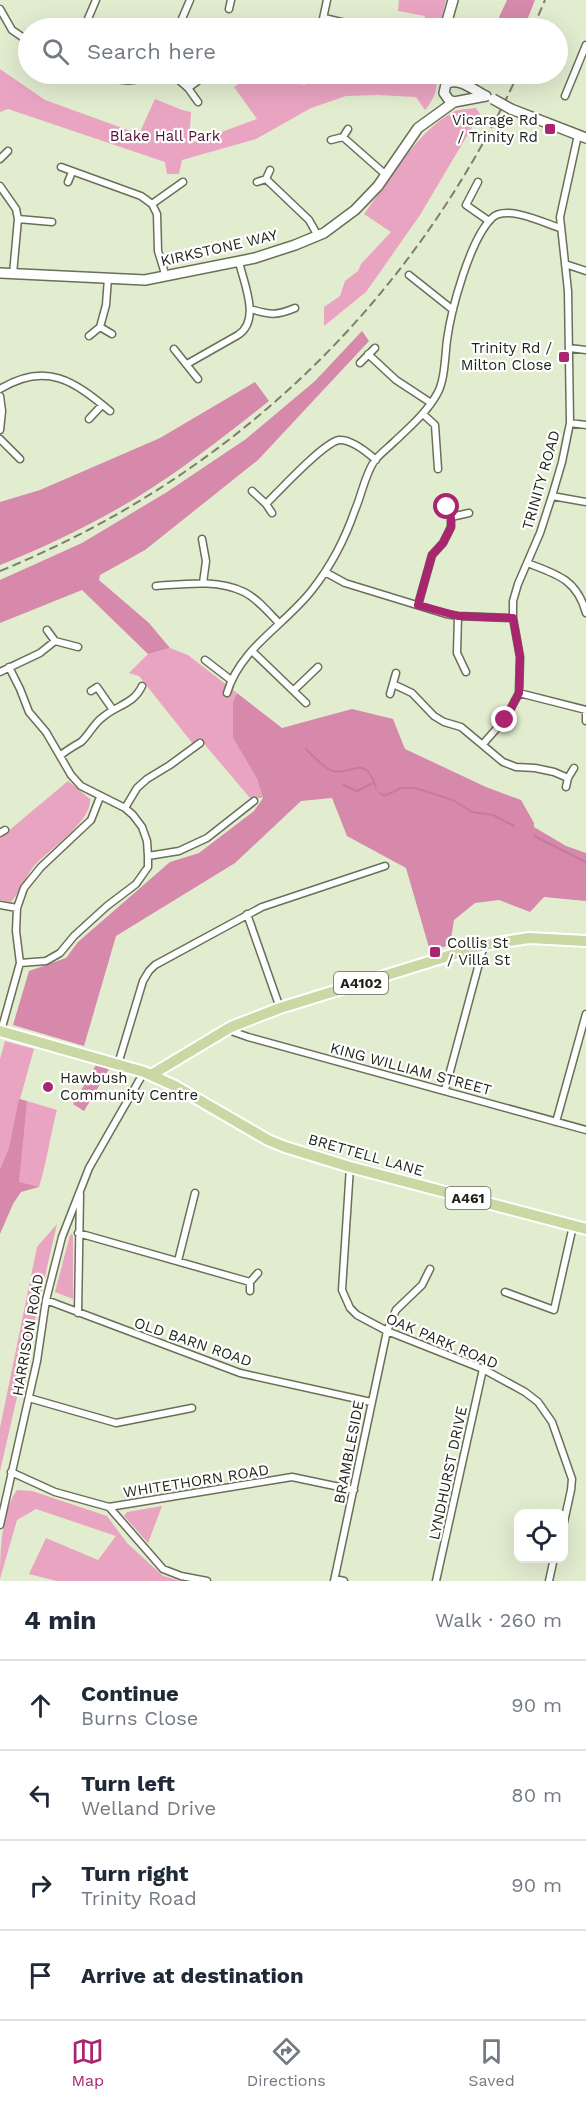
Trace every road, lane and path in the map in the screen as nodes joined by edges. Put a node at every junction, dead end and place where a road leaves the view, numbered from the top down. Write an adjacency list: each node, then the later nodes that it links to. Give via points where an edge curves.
1 (96, 0): 8 (street)
2 (190, 0): 9 (street)
3 (231, 0): 7 (street)
4 (327, 0): 10 (street)
5 (453, 0): 11 (street)
6 (0, 9): 12 (street)
7 (229, 9)
8 (88, 18)
9 (182, 18)
10 (324, 18)
11 (448, 18)
12 (18, 34)
13 (586, 45): 22 (street)
14 (183, 84): 20 (street)
15 (194, 84): 20 (street)
16 (445, 84): 21 (street)
17 (449, 84): 21 (street)
18 (460, 84): 24 (street, via 465,92)
19 (465, 84): 23 (street)
20 (188, 88): 25 (street)
21 (445, 89): 24 (street, via 447,99); 26 (street, KIRKSTONE WAY)
22 (565, 96)
23 (489, 98): 24 (street); 29 (street, bridge)
24 (457, 101): 26 (street, KIRKSTONE WAY)
25 (198, 102)
26 (427, 120): 36 (street, KIRKSTONE WAY, via 411,136)
27 (348, 129): 28 (street)
28 (343, 137): 30 (street); 36 (street)
29 (582, 137): 47 (street, TRINITY ROAD)
30 (332, 140)
31 (8, 151): 32 (street)
32 (0, 159)
33 (61, 167): 35 (street)
34 (270, 170): 37 (street)
35 (72, 172): 38 (street); 43 (street, via 141,196)
36 (386, 176): 48 (street, KIRKSTONE WAY, via 356,210)
37 (266, 179): 40 (street); 48 (street, via 309,220)
38 (69, 182)
39 (183, 182): 43 (street)
40 (257, 182)
41 (478, 182): 45 (street, via 466,205)
42 (0, 186): 44 (street, via 16,209)
43 (152, 204): 55 (street, via 157,214 158,250)
44 (18, 219): 46 (street); 53 (street)
45 (489, 221): 47 (street, via 507,211); 59 (street, via 470,257)
46 (52, 222)
47 (560, 228): 50 (street, TRINITY ROAD)
48 (318, 236): 49 (street, KIRKSTONE WAY)
49 (239, 262): 55 (street, KIRKSTONE WAY); 58 (street)
50 (565, 264): 51 (street); 64 (street, TRINITY ROAD)
51 (586, 271)
52 (0, 273): 53 (street, KIRKSTONE WAY)
53 (13, 274): 56 (street, KIRKSTONE WAY)
54 (409, 275): 59 (street)
55 (166, 277): 56 (street, KIRKSTONE WAY)
56 (108, 278): 60 (street)
57 (295, 308): 58 (street, via 270,315)
58 (250, 309): 69 (street, via 245,330)
59 (453, 310): 73 (street, via 439,392)
60 (100, 327): 61 (street); 62 (street)
61 (112, 334)
62 (89, 336)
63 (375, 348): 67 (street)
64 (569, 348): 66 (street); 78 (street, TRINITY ROAD)
65 (174, 349): 69 (street)
66 (586, 350)
67 (368, 354): 68 (street); 73 (street, via 396,380)
68 (360, 363)
69 (187, 364): 70 (street)
70 (198, 379)
71 (0, 389): 74 (street, via 30,376 52,377 79,386)
72 (0, 396): 80 (street)
73 (431, 403): 76 (street)
74 (102, 405): 75 (street); 77 (street)
75 (110, 411)
76 (423, 414): 83 (street); 84 (street, via 435,425)
77 (89, 419)
78 (570, 423): 79 (street); 86 (street, TRINITY ROAD)
79 (586, 425)
80 (0, 430)
81 (0, 439): 82 (street)
82 (20, 459)
83 (376, 460): 88 (street, via 345,440 329,443); 95 (street, via 344,538)
84 (438, 469)
85 (252, 491): 88 (street)
86 (552, 496): 87 (street); 94 (street, TRINITY ROAD)
87 (586, 502)
88 (266, 504): 90 (street)
89 (447, 507): 92 (street)
90 (272, 513)
91 (469, 513): 92 (street)
92 (451, 518): 98 (street, via 449,534 432,555)
93 (202, 540): 96 (street, via 206,561)
94 (527, 562): 99 (street, via 558,574 572,585); 101 (street, TRINITY ROAD, via 513,601)
95 (325, 572): 98 (street, via 345,583); 102 (street)
96 (203, 583): 97 (street); 102 (street, via 245,592)
97 (156, 586)
98 (418, 605): 100 (street)
99 (586, 613)
100 (458, 616): 101 (street); 111 (street, via 457,653)
101 (513, 618): 119 (street, TRINITY ROAD, via 520,657)
102 (279, 623): 106 (street)
103 (47, 630): 104 (street)
104 (55, 641): 105 (street); 108 (street)
105 (78, 647)
106 (252, 651): 113 (street); 116 (street)
107 (204, 660): 113 (street)
108 (9, 667): 110 (street); 127 (street, via 29,712)
109 (318, 667): 116 (street)
110 (0, 672)
111 (466, 672)
112 (396, 673): 114 (street)
113 (231, 680): 118 (street)
114 (393, 684): 120 (street); 126 (street, via 412,693 434,716 461,727)
115 (142, 686): 122 (street, via 138,695)
116 (294, 690): 121 (street)
117 (92, 692): 122 (street, via 97,687)
118 (226, 693)
119 (519, 693): 123 (street); 126 (street, TRINITY ROAD, via 505,720)
120 (390, 694)
121 (306, 703)
122 (113, 710): 127 (street, via 100,718 82,741)
123 (586, 710): 124 (street)
124 (586, 721)
125 (200, 743): 133 (street, via 136,788)
126 (483, 744): 129 (street, via 503,762)
127 (61, 755): 131 (street, via 81,786)
128 (574, 768): 129 (street)
129 (568, 778): 130 (street)
130 (566, 787)
131 (100, 797): 133 (street); 137 (street, via 91,820 41,867 24,888)
132 (254, 801): 134 (street, via 207,838 179,851)
133 (125, 808): 134 (street, via 142,827)
134 (148, 856): 141 (street, via 148,867 136,884 107,906 60,953 46,961)
135 (385, 866): 138 (street)
136 (0, 904): 137 (street)
137 (17, 908): 141 (street)
138 (246, 914): 142 (street); 146 (street, via 149,971)
139 (586, 941): 140 (main road, A4102, via 529,938)
140 (484, 945): 142 (main road, A4102); 148 (street)
141 (20, 963): 145 (street)
142 (280, 1008): 144 (main road, A4102)
143 (586, 1014): 149 (street)
144 (231, 1027): 147 (main road, A4102); 148 (street, KING WILLIAM STREET, via 248,1037)
145 (0, 1031): 146 (main road, A461)
146 (118, 1064): 147 (main road, A461)
147 (148, 1074): 151 (main road, BRETTELL LANE / A461, via 268,1140); 152 (street, HARRISON ROAD, via 88,1168)
148 (445, 1090): 149 (street, KING WILLIAM STREET)
149 (556, 1122): 150 (street, KING WILLIAM STREET)
150 (586, 1130)
151 (350, 1167): 154 (main road, BRETTELL LANE / A461); 165 (street, OAK PARK ROAD, via 342,1290 357,1315)
152 (81, 1187): 156 (street, HARRISON ROAD); 163 (street, HARRISON ROAD)
153 (195, 1193): 157 (street)
154 (573, 1226): 155 (main road, BRETTELL LANE / A461); 162 (street, via 554,1310)
155 (586, 1229)
156 (78, 1233): 157 (street); 164 (street, HARRISON ROAD)
157 (178, 1261): 160 (street)
158 (430, 1269): 165 (street, BRAMBLESIDE, via 422,1285 396,1310)
159 (258, 1272): 160 (street)
160 (250, 1282): 161 (street)
161 (250, 1291)
162 (505, 1292)
163 (46, 1300): 164 (street, OLD BARN ROAD); 167 (street, HARRISON ROAD)
164 (78, 1313): 168 (street, OLD BARN ROAD, via 240,1373)
165 (387, 1331): 166 (street, OAK PARK ROAD); 168 (street, BRAMBLESIDE)
166 (483, 1369): 173 (street, OAK PARK ROAD, via 531,1396 552,1422 572,1479); 179 (street, LYNDHURST DRIVE)
167 (29, 1398): 169 (street, via 116,1423); 170 (street, HARRISON ROAD)
168 (371, 1402): 171 (street, BRAMBLESIDE)
169 (192, 1408)
170 (11, 1472): 172 (street, WHITETHORN ROAD, via 56,1492); 174 (street, HARRISON ROAD)
171 (354, 1490): 172 (street, WHITETHORN ROAD, via 292,1477); 176 (street, BRAMBLESIDE)
172 (109, 1507): 177 (street, via 163,1569)
173 (567, 1509)
174 (0, 1525)
175 (554, 1563): 180 (street)
176 (334, 1580): 178 (street)
177 (207, 1581)
178 (344, 1581)
179 (436, 1581)
180 (549, 1581)

